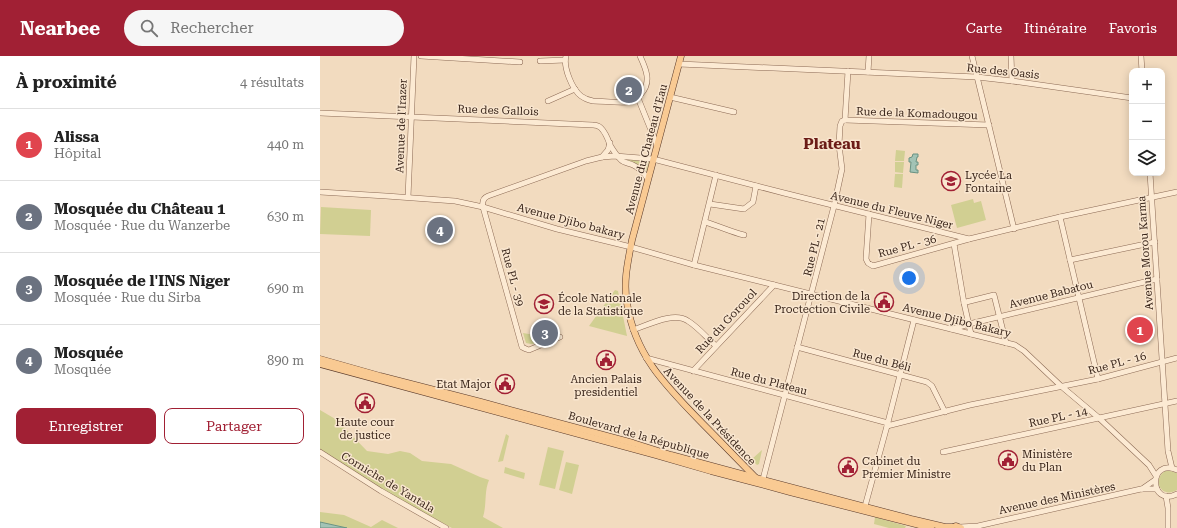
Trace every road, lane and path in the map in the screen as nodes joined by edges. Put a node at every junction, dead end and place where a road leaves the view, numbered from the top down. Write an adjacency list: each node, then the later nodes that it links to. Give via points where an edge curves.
1 (414, 56): 25 (street, Avenue de l'Irazer)
2 (421, 56): 11 (street)
3 (640, 56): 20 (street, via 648,81)
4 (681, 56): 12 (main road, Avenue du Chateau d'Eau)
5 (869, 56): 15 (street)
6 (972, 56): 16 (street)
7 (1011, 56): 17 (street)
8 (1141, 56): 13 (street)
9 (566, 58): 10 (street); 18 (street, via 565,64)
10 (540, 61)
11 (520, 62)
12 (679, 64): 14 (street, Rue des Oasis); 19 (main road, Avenue du Chateau d'Eau)
13 (1142, 68)
14 (848, 71): 15 (street, Rue des Oasis); 26 (street, Rue de la Komadougou)
15 (868, 72): 16 (street, Rue des Oasis)
16 (977, 77): 17 (street, Rue des Oasis); 27 (street)
17 (1012, 81): 21 (street, Rue des Oasis)
18 (575, 89): 20 (street, via 588,100 628,102); 22 (street)
19 (670, 97): 23 (street); 29 (main road, Avenue du Chateau d'Eau)
20 (638, 98): 29 (street)
21 (1129, 98)
22 (548, 101)
23 (734, 112)
24 (320, 113): 25 (street, Rue des Gallois)
25 (411, 117): 28 (street, Rue des Gallois, via 593,125 602,128); 39 (street, Avenue de l'Irazer)
26 (845, 120): 27 (street, Rue de la Komadougou); 42 (street, Rue PL - 21, via 840,126 842,169)
27 (989, 125): 47 (street)
28 (610, 143): 30 (street, Rue des Gallois); 31 (street)
29 (657, 145): 32 (main road, Avenue du Chateau d'Eau)
30 (619, 156): 31 (street, Avenue du Fleuve Niger); 32 (street, Avenue du Fleuve Niger); 35 (street, Rue des Gallois, via 644,172)
31 (602, 157): 43 (street, Avenue du Fleuve Niger, via 488,196 483,201)
32 (653, 159): 33 (street, Avenue du Fleuve Niger); 35 (main road, Avenue du Chateau d'Eau)
33 (716, 175): 36 (street, Avenue du Fleuve Niger); 41 (street)
34 (1150, 176): 40 (street, Avenue Morou Karma)
35 (648, 179): 52 (main road, Avenue du Chateau d'Eau)
36 (756, 186): 41 (street, via 753,202 744,209); 42 (street, Avenue du Fleuve Niger)
37 (320, 192): 39 (street, Avenue Djibo bakary)
38 (1177, 192): 40 (street, Avenue du Fleuve Niger)
39 (408, 197): 43 (street, Avenue Djibo bakary)
40 (1151, 198): 45 (street, Avenue du Fleuve Niger); 50 (street, Avenue Morou Karma)
41 (710, 204): 46 (street)
42 (834, 206): 44 (street, Avenue du Fleuve Niger); 57 (street, Rue PL - 21)
43 (483, 207): 52 (street, Avenue Djibo bakary); 66 (street, Rue PL - 39, via 522,347 529,350)
44 (869, 214): 49 (street, Avenue du Fleuve Niger); 51 (street, Rue PL - 36, via 866,259 873,266)
45 (1060, 218): 47 (street, Avenue du Fleuve Niger); 53 (street)
46 (705, 222): 48 (street); 54 (street)
47 (1014, 229): 49 (street, Avenue du Fleuve Niger)
48 (744, 235)
49 (969, 239): 51 (street, Rue PL - 36)
50 (1155, 242): 53 (street); 55 (street, Avenue Morou Karma)
51 (954, 244): 59 (street)
52 (630, 247): 54 (street, Avenue Djibo bakary); 64 (main road, Avenue de la Présidence, via 626,268 626,302)
53 (1070, 260): 58 (street)
54 (694, 265): 56 (street, Avenue Djibo bakary)
55 (1157, 279): 58 (street, Avenue Babatou); 73 (street, Avenue Morou Karma)
56 (774, 285): 57 (street, Avenue Djibo bakary); 68 (street, Rue du Gorouol)
57 (812, 294): 61 (street, Avenue Djibo Bakary); 69 (street, Rue PL - 21)
58 (1078, 297): 60 (street, Avenue Babatou); 78 (street)
59 (964, 303): 60 (street, via 994,295); 62 (street)
60 (1000, 317): 62 (street, Avenue Babatou); 67 (street)
61 (914, 320): 63 (street, Avenue Djibo Bakary); 77 (street)
62 (969, 324): 63 (street, Avenue Babatou); 65 (street)
63 (951, 329): 65 (street, Avenue Djibo Bakary)
64 (634, 330): 68 (street, via 679,317 687,320); 70 (main road, Avenue de la Présidence)
65 (971, 334): 67 (street, Avenue Djibo Bakary)
66 (560, 337)
67 (1006, 343): 79 (street, Avenue Djibo Bakary, via 1024,351)
68 (716, 346): 76 (street, Rue du Gorouol)
69 (797, 347): 77 (street, Rue du Béli); 80 (street, Rue PL - 21)
70 (646, 358): 76 (street, Rue du Plateau); 93 (main road, Avenue de la Présidence, via 673,394)
71 (1177, 358): 73 (street, Rue PL - 16)
72 (320, 359): 75 (main road, Boulevard de la République)
73 (1162, 361): 78 (street, Rue PL - 16); 82 (street, Avenue Morou Karma)
74 (320, 364): 75 (main road, Boulevard de la République)
75 (348, 370): 93 (main road, Boulevard de la République)
76 (693, 370): 80 (street, Rue du Plateau)
77 (900, 375): 83 (street, Rue du Béli, via 930,384); 85 (street)
78 (1098, 379): 79 (street, Rue PL - 16)
79 (1061, 386): 83 (street, Rue du Plateau); 84 (street, Avenue Djibo Bakary)
80 (784, 395): 85 (street, Rue du Plateau); 93 (street, Rue PL - 21)
81 (1177, 401): 82 (street, Rue PL - 14)
82 (1165, 404): 84 (street, Rue PL - 14); 86 (street, Avenue Morou Karma)
83 (945, 412): 85 (street, Rue du Plateau)
84 (1100, 418): 88 (street, Rue PL - 14); 89 (street, Avenue Djibo Bakary)
85 (887, 424): 98 (street)
86 (1168, 451): 90 (street, Avenue Morou Karma); 91 (street, Avenue Morou Karma)
87 (320, 452): 101 (street, Corniche de Yantala)
88 (944, 452)
89 (1149, 465): 90 (street); 92 (street)
90 (1163, 469): 91 (street); 92 (street, Avenue des Ministères)
91 (1175, 469)
92 (1155, 478): 94 (street, Avenue des Ministères); 95 (street)
93 (759, 481): 98 (main road, Boulevard de la République, via 790,492)
94 (1141, 489): 95 (street, Avenue des Ministères); 100 (street, Avenue des Ministères)
95 (1157, 489): 97 (street, via 1162,495)
96 (1177, 494): 97 (street)
97 (1169, 496): 104 (street)
98 (864, 509): 102 (main road, Boulevard de la République); 103 (main road, Boulevard de la République)
99 (960, 527): 100 (street, Avenue des Ministères); 103 (main road, Boulevard de la République)
100 (976, 527)
101 (446, 528)
102 (931, 528)
103 (952, 528)
104 (1168, 528)

